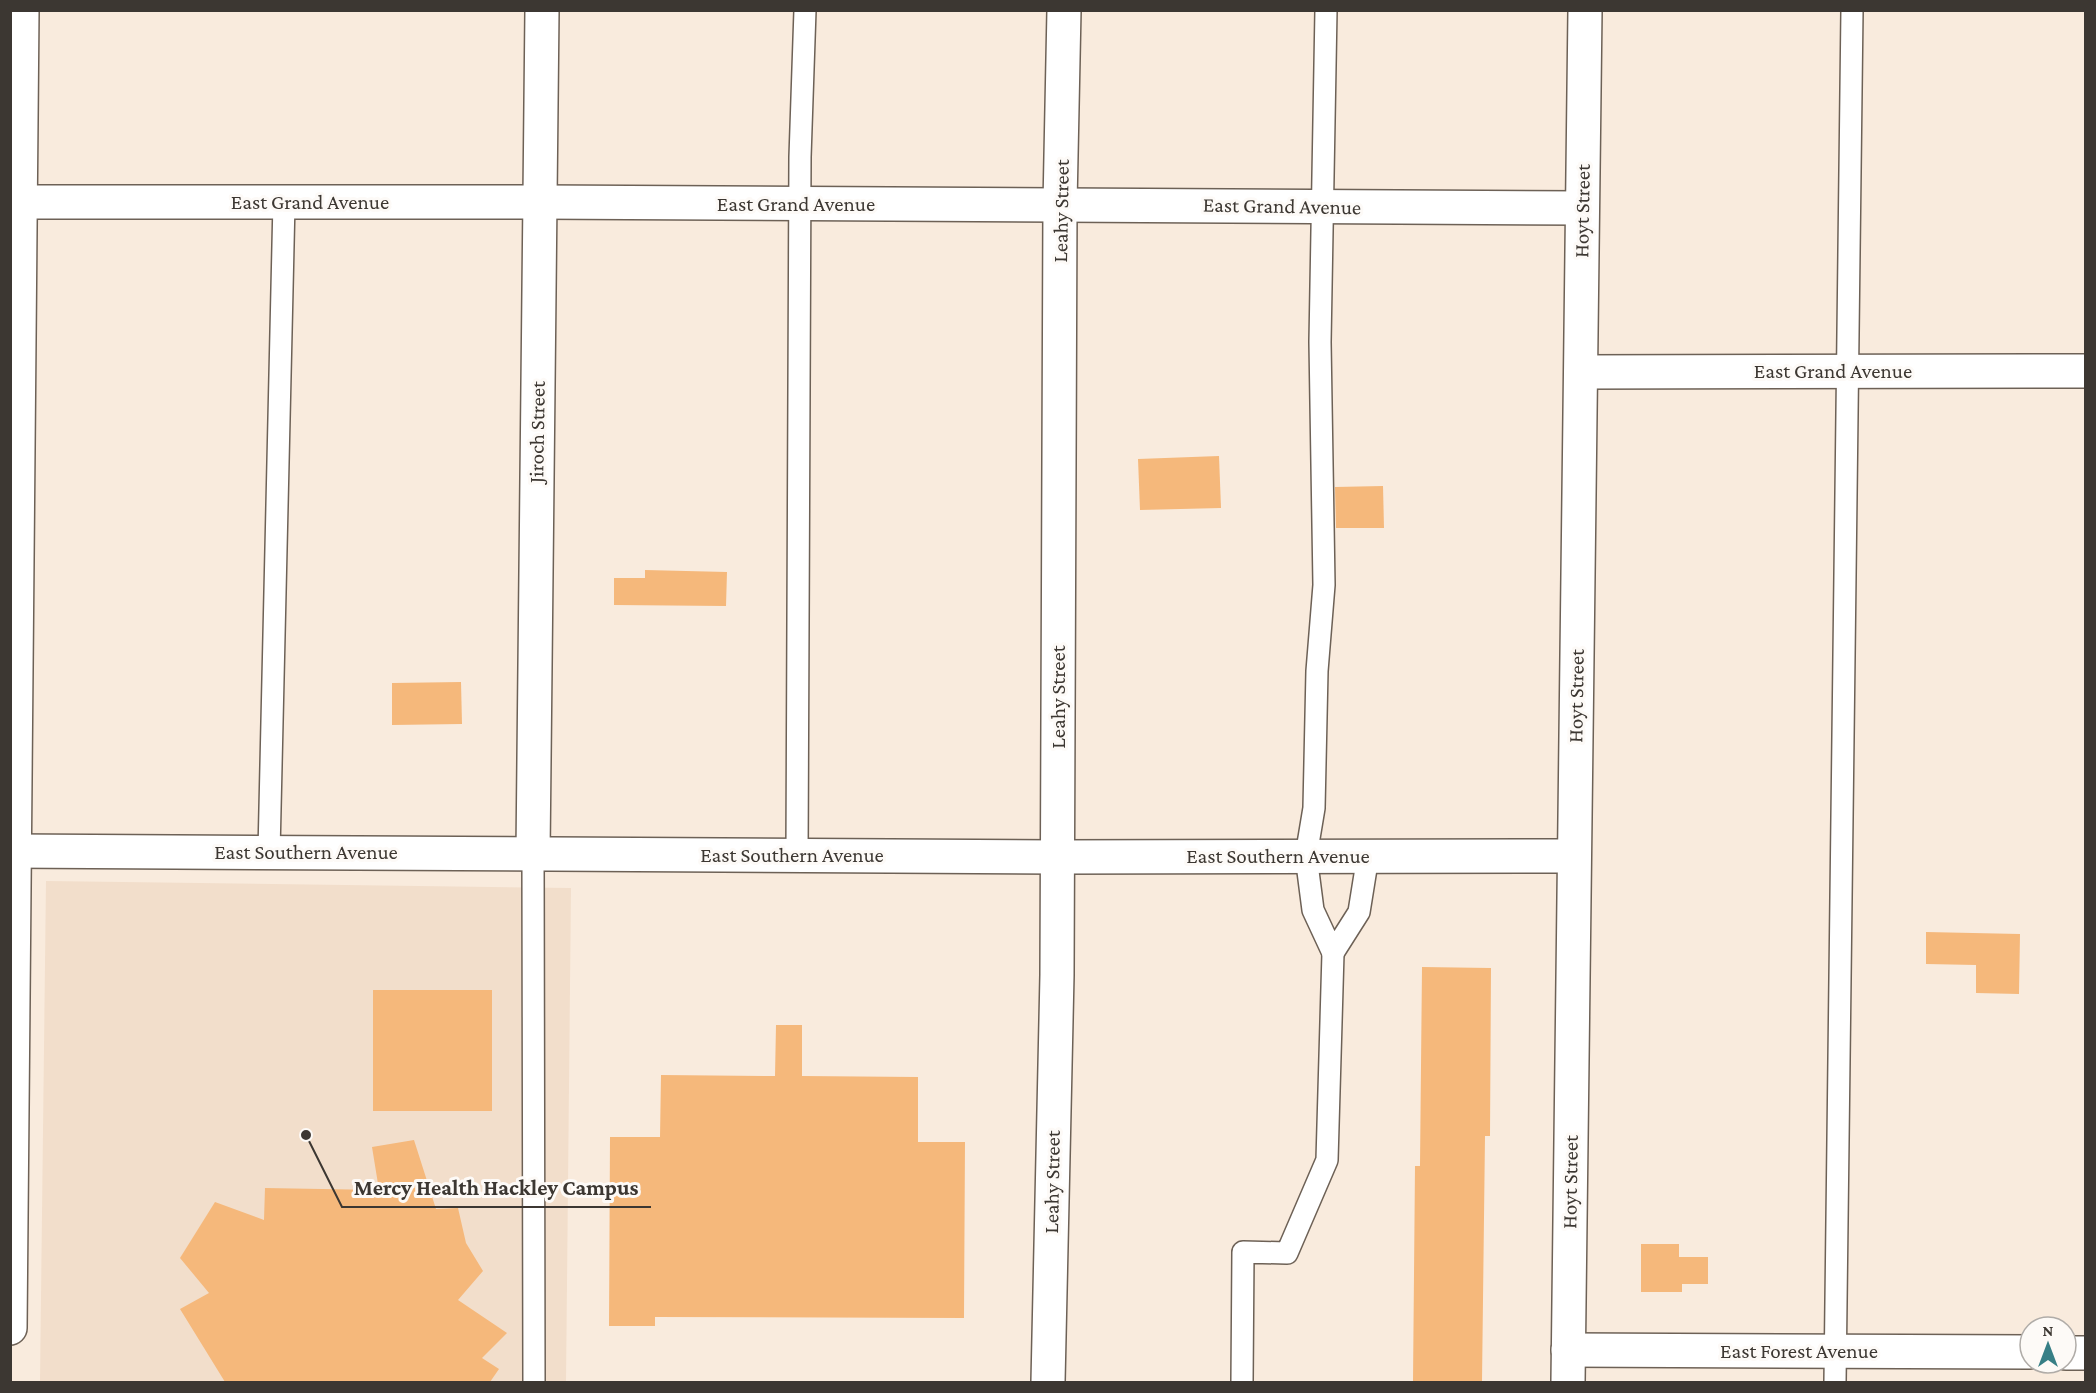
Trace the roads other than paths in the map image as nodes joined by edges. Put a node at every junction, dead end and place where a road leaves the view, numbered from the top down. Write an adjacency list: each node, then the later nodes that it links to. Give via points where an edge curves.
1 (22, 10): 8 (street)
2 (542, 10): 10 (street, Jiroch Street)
3 (805, 10): 11 (lane)
4 (1064, 10): 12 (street, Leahy Street)
5 (1326, 10): 13 (lane)
6 (1585, 10): 14 (street, Hoyt Street)
7 (1852, 10): 15 (lane)
8 (15, 202): 9 (street, East Grand Avenue); 18 (street)
9 (284, 202): 10 (street, East Grand Avenue); 19 (lane)
10 (539, 202): 11 (street, East Grand Avenue); 20 (street, Jiroch Street)
11 (800, 204): 12 (street, East Grand Avenue); 21 (lane)
12 (1060, 204): 13 (street, East Grand Avenue); 25 (street, Leahy Street)
13 (1320, 207): 14 (street, East Grand Avenue); 22 (lane, via 1324,585 1317,671 1314,808)
14 (1582, 208): 17 (street, Hoyt Street)
15 (1848, 371): 16 (street, East Grand Avenue); 17 (street, East Grand Avenue); 30 (lane)
16 (2085, 371)
17 (1581, 372): 24 (street, Hoyt Street)
18 (12, 851): 19 (street, East Southern Avenue); 27 (street)
19 (268, 852): 20 (street, East Southern Avenue)
20 (533, 853): 21 (street, East Southern Avenue); 31 (lane)
21 (797, 855): 25 (street, East Southern Avenue)
22 (1306, 856): 23 (street, East Southern Avenue); 25 (street, East Southern Avenue); 26 (lane, via 1313,910)
23 (1368, 856): 24 (street, East Southern Avenue); 26 (lane, via 1359,912)
24 (1574, 856): 28 (street, Hoyt Street)
25 (1057, 857): 32 (street, Leahy Street)
26 (1333, 953): 33 (lane, via 1327,1160 1287,1253 1243,1252)
27 (10, 1328)
28 (1568, 1350): 30 (street, East Forest Avenue); 34 (street, Hoyt Street)
29 (2018, 1353): 30 (street, East Forest Avenue)
30 (1835, 1367)
31 (534, 1383)
32 (1048, 1383)
33 (1242, 1383)
34 (1568, 1383)

